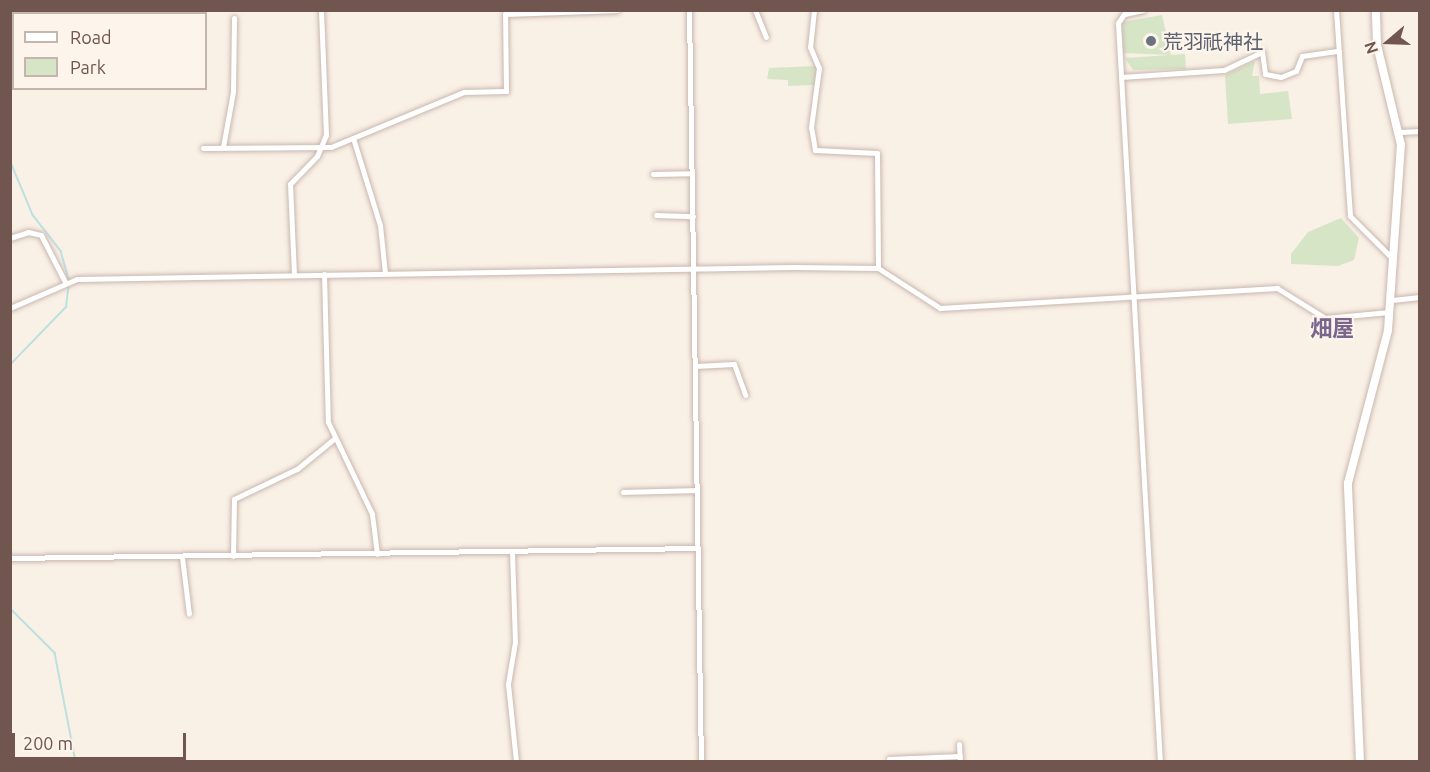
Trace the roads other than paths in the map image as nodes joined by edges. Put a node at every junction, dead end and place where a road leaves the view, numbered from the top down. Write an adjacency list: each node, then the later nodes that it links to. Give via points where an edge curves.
1 (321, 10): 19 (street, via 327,110)
2 (617, 10): 16 (street, via 505,14 506,90 464,92)
3 (689, 10): 20 (street)
4 (755, 10): 11 (street)
5 (814, 10): 26 (street, via 810,47 819,68 811,126 815,150 877,153)
6 (1143, 10): 9 (street)
7 (1336, 10): 12 (street)
8 (1376, 10): 15 (street, via 1377,45)
9 (1120, 13): 13 (street)
10 (234, 18): 17 (street, via 233,92)
11 (766, 37)
12 (1339, 51): 13 (street, via 1302,56 1296,71 1281,77 1265,74 1262,52 1219,71); 25 (street, via 1350,216)
13 (1121, 76): 32 (street)
14 (1419, 131): 15 (street)
15 (1400, 132): 25 (street)
16 (353, 138): 19 (street); 28 (street, via 380,225)
17 (223, 147): 18 (street); 19 (street)
18 (203, 148)
19 (322, 148): 30 (street, via 290,184)
20 (693, 173): 21 (street); 23 (street)
21 (653, 174)
22 (656, 215): 23 (street)
23 (693, 216): 27 (street)
24 (10, 238): 31 (street, via 28,232 41,235)
25 (1393, 259): 34 (street)
26 (878, 268): 27 (street); 32 (street, via 940,308)
27 (694, 270): 28 (street); 37 (street)
28 (385, 273): 29 (street)
29 (324, 274): 30 (street); 39 (street, via 326,410)
30 (294, 275): 31 (street)
31 (65, 282): 35 (street)
32 (1134, 297): 36 (street, via 1277,288 1304,310 1325,318); 54 (street)
33 (1419, 297): 34 (street)
34 (1392, 300): 36 (street)
35 (10, 308)
36 (1390, 312): 55 (street, via 1348,483)
37 (695, 366): 38 (street, via 734,364); 40 (street)
38 (745, 395)
39 (335, 438): 44 (street, via 372,514); 45 (street, via 297,469 234,499)
40 (698, 490): 41 (street); 42 (street)
41 (623, 492)
42 (698, 548): 43 (street); 53 (street)
43 (512, 552): 44 (street); 52 (street, via 515,642 508,684)
44 (377, 554): 45 (street)
45 (234, 556): 46 (street)
46 (182, 557): 47 (street); 48 (street)
47 (10, 558)
48 (189, 614)
49 (959, 744): 51 (street)
50 (889, 759): 51 (street)
51 (960, 759)
52 (516, 762)
53 (701, 762)
54 (1160, 762)
55 (1360, 762)

